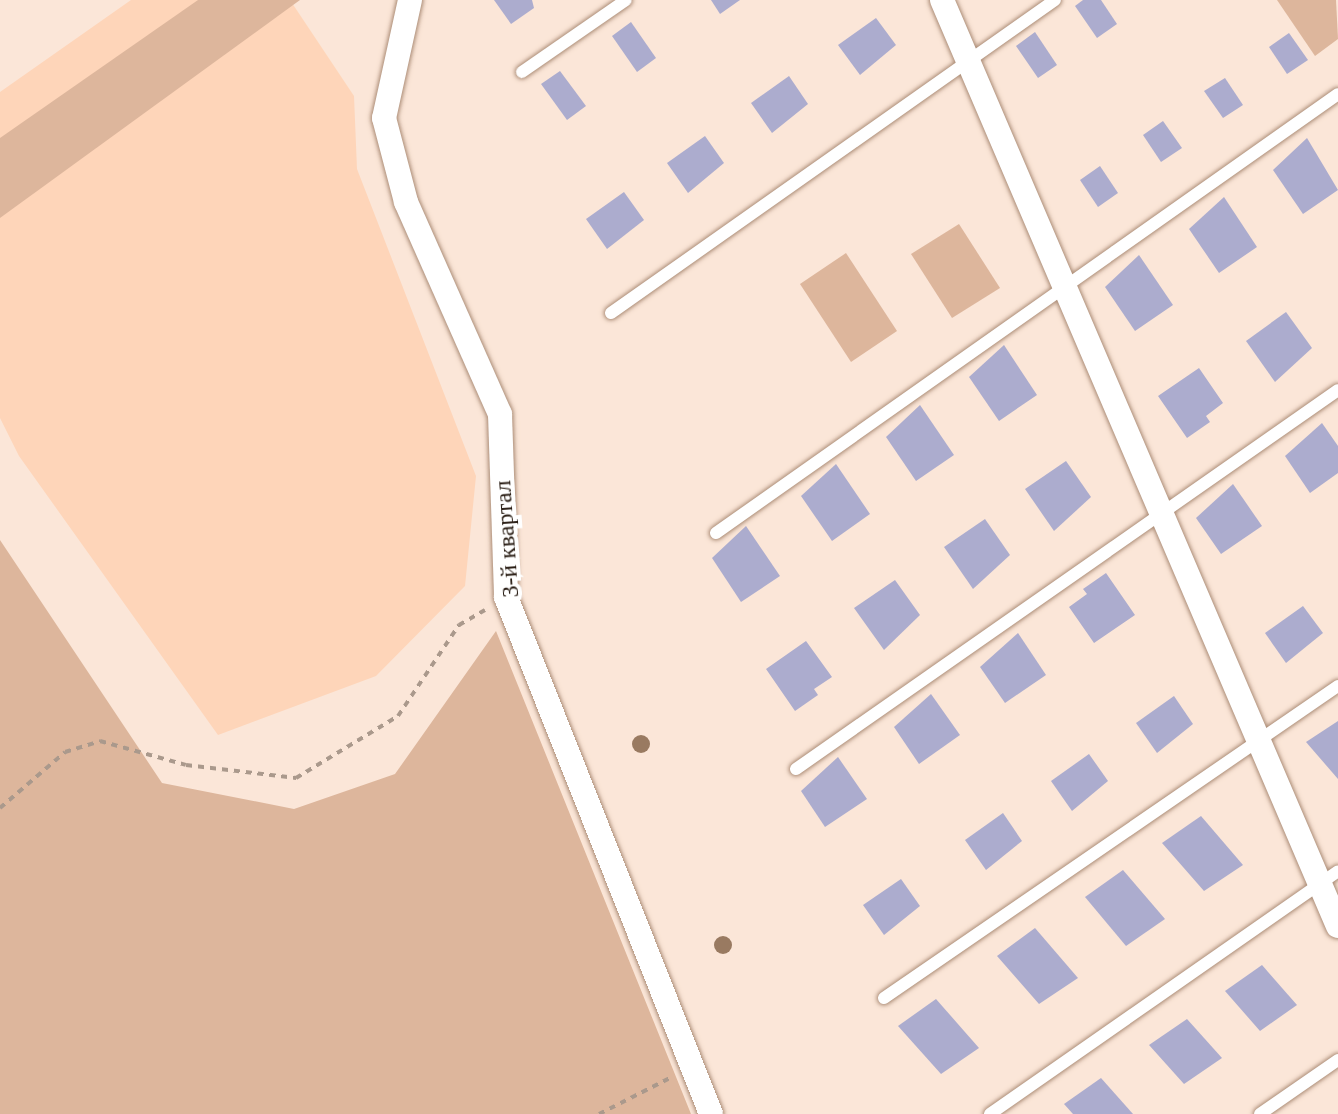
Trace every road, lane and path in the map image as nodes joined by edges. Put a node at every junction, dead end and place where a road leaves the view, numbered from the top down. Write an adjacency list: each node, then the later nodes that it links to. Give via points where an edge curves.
1 (410, 0): 13 (street, 3-й квартал, via 384,118 406,202 500,414)
2 (626, 0): 6 (lane)
3 (942, 0): 5 (street)
4 (1055, 0): 5 (lane)
5 (968, 62): 8 (street); 9 (lane)
6 (522, 72)
7 (1338, 94): 8 (lane)
8 (1063, 288): 11 (street); 12 (lane)
9 (611, 313)
10 (1338, 390): 11 (lane)
11 (1164, 511): 15 (street); 16 (lane)
12 (716, 533)
13 (506, 597): 17 (path, via 459,625 398,716 296,778 186,765 100,741 65,752); 22 (street, 3-й квартал)
14 (1338, 686): 15 (lane)
15 (1259, 740): 18 (street); 20 (lane)
16 (796, 769)
17 (0, 808)
18 (1329, 878): 19 (street); 25 (lane)
19 (1338, 926)
20 (884, 998)
21 (1338, 1060): 26 (lane)
22 (692, 1067): 23 (path); 24 (street, 3-й квартал)
23 (599, 1114)
24 (711, 1114)
25 (990, 1114)
26 (1260, 1114)

